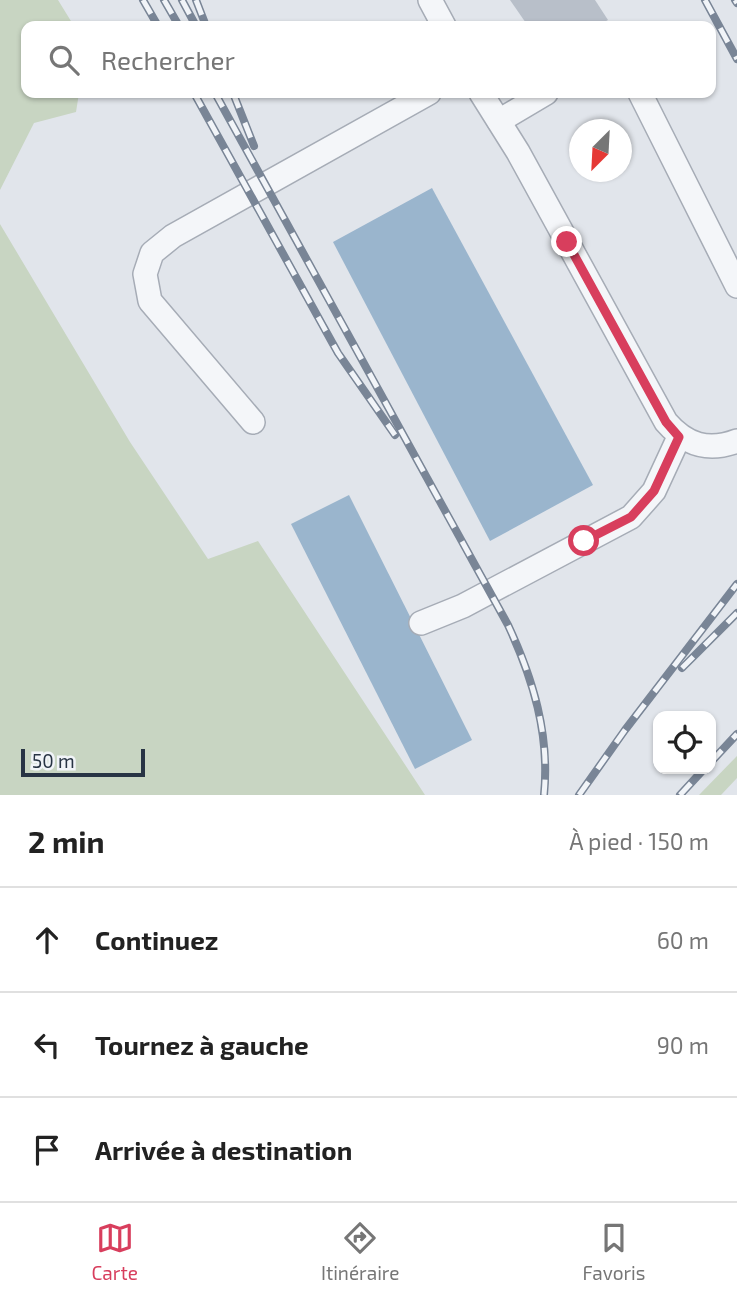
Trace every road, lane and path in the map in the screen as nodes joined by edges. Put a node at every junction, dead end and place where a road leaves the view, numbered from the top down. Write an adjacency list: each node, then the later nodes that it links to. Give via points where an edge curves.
1 (430, 0): 2 (lane)
2 (441, 21)
3 (420, 98): 9 (lane, via 173,236 152,253 145,274 150,301)
4 (484, 98): 7 (lane)
5 (537, 98): 7 (lane)
6 (643, 98): 8 (lane)
7 (499, 121): 10 (lane, via 666,422)
8 (737, 286)
9 (253, 422)
10 (679, 437): 11 (lane, via 703,448); 12 (lane, via 654,491 631,517 463,606)
11 (737, 441)
12 (421, 623)

